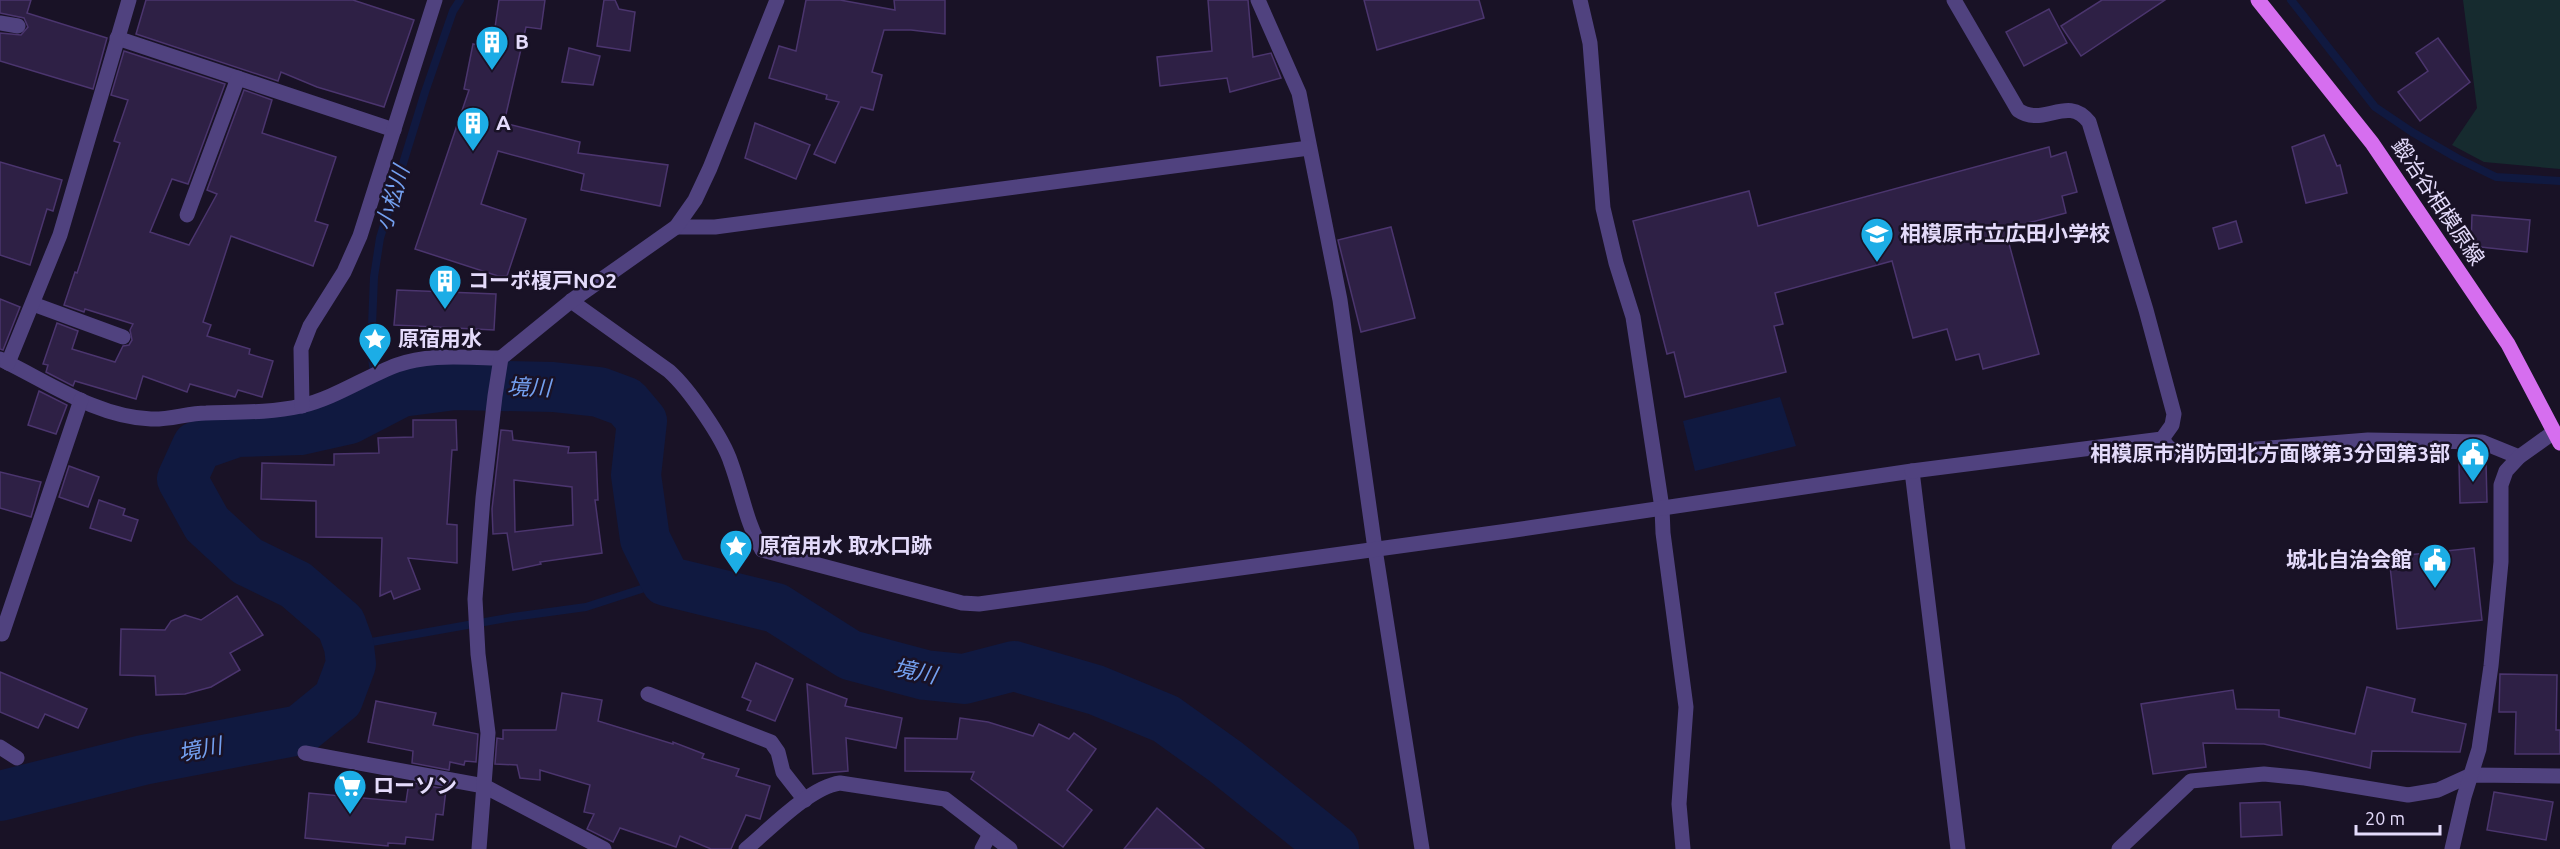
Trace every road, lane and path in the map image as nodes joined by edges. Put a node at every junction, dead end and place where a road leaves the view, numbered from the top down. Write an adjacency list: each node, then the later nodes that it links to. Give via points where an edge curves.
1 (129, 0): 10 (street)
2 (435, 0): 12 (street)
3 (777, 0): 15 (street, via 710,168)
4 (1258, 0): 13 (street, via 1299,93)
5 (1580, 0): 27 (street, via 1590,44 1603,208 1634,317)
6 (1954, 0): 24 (street, via 2018,110 2031,116 2076,110 2090,122 2174,414)
7 (2258, 0): 23 (main road, 鍛冶谷相模原線, via 2372,143 2512,351)
8 (0, 22): 9 (street)
9 (18, 26)
10 (117, 39): 11 (street); 17 (street, via 60,234)
11 (238, 78): 12 (street); 14 (street)
12 (394, 130): 22 (street, via 360,236 301,349)
13 (1309, 148): 15 (street, via 715,227); 28 (street, via 1340,300)
14 (187, 215)
15 (676, 227): 16 (street)
16 (571, 301): 20 (street); 28 (street, via 682,382 731,460 750,529 762,550 962,603 979,604)
17 (33, 304): 18 (street); 19 (street)
18 (123, 337)
19 (4, 361): 21 (street)
20 (500, 365): 22 (street, via 438,357 399,364); 36 (street, via 475,599 488,733)
21 (81, 400): 22 (street, via 131,417 153,419); 29 (street)
22 (302, 406)
23 (2557, 438): 25 (street)
24 (2162, 439): 25 (street, via 2183,455 2368,440 2482,442); 26 (street)
25 (2519, 457): 34 (street, via 2506,471 2501,485 2501,562 2491,666 2479,749)
26 (1912, 471): 27 (street); 46 (street)
27 (1662, 508): 28 (street); 45 (street, via 1686,707 1679,804)
28 (1375, 549): 44 (street)
29 (2, 634)
30 (648, 694): 37 (street, via 771,742 783,772)
31 (0, 747): 33 (street)
32 (305, 753): 36 (street)
33 (17, 758)
34 (2471, 776): 35 (street); 47 (street, via 2438,790 2408,795 2264,774 2191,781); 48 (street)
35 (2560, 776)
36 (484, 786): 39 (street); 40 (street)
37 (806, 800): 38 (street, via 831,784 840,783 937,797); 41 (street)
38 (990, 834): 42 (street); 43 (street)
39 (479, 849)
40 (604, 849)
41 (746, 849)
42 (982, 849)
43 (1010, 849)
44 (1422, 849)
45 (1683, 849)
46 (1958, 849)
47 (2119, 849)
48 (2452, 849)

